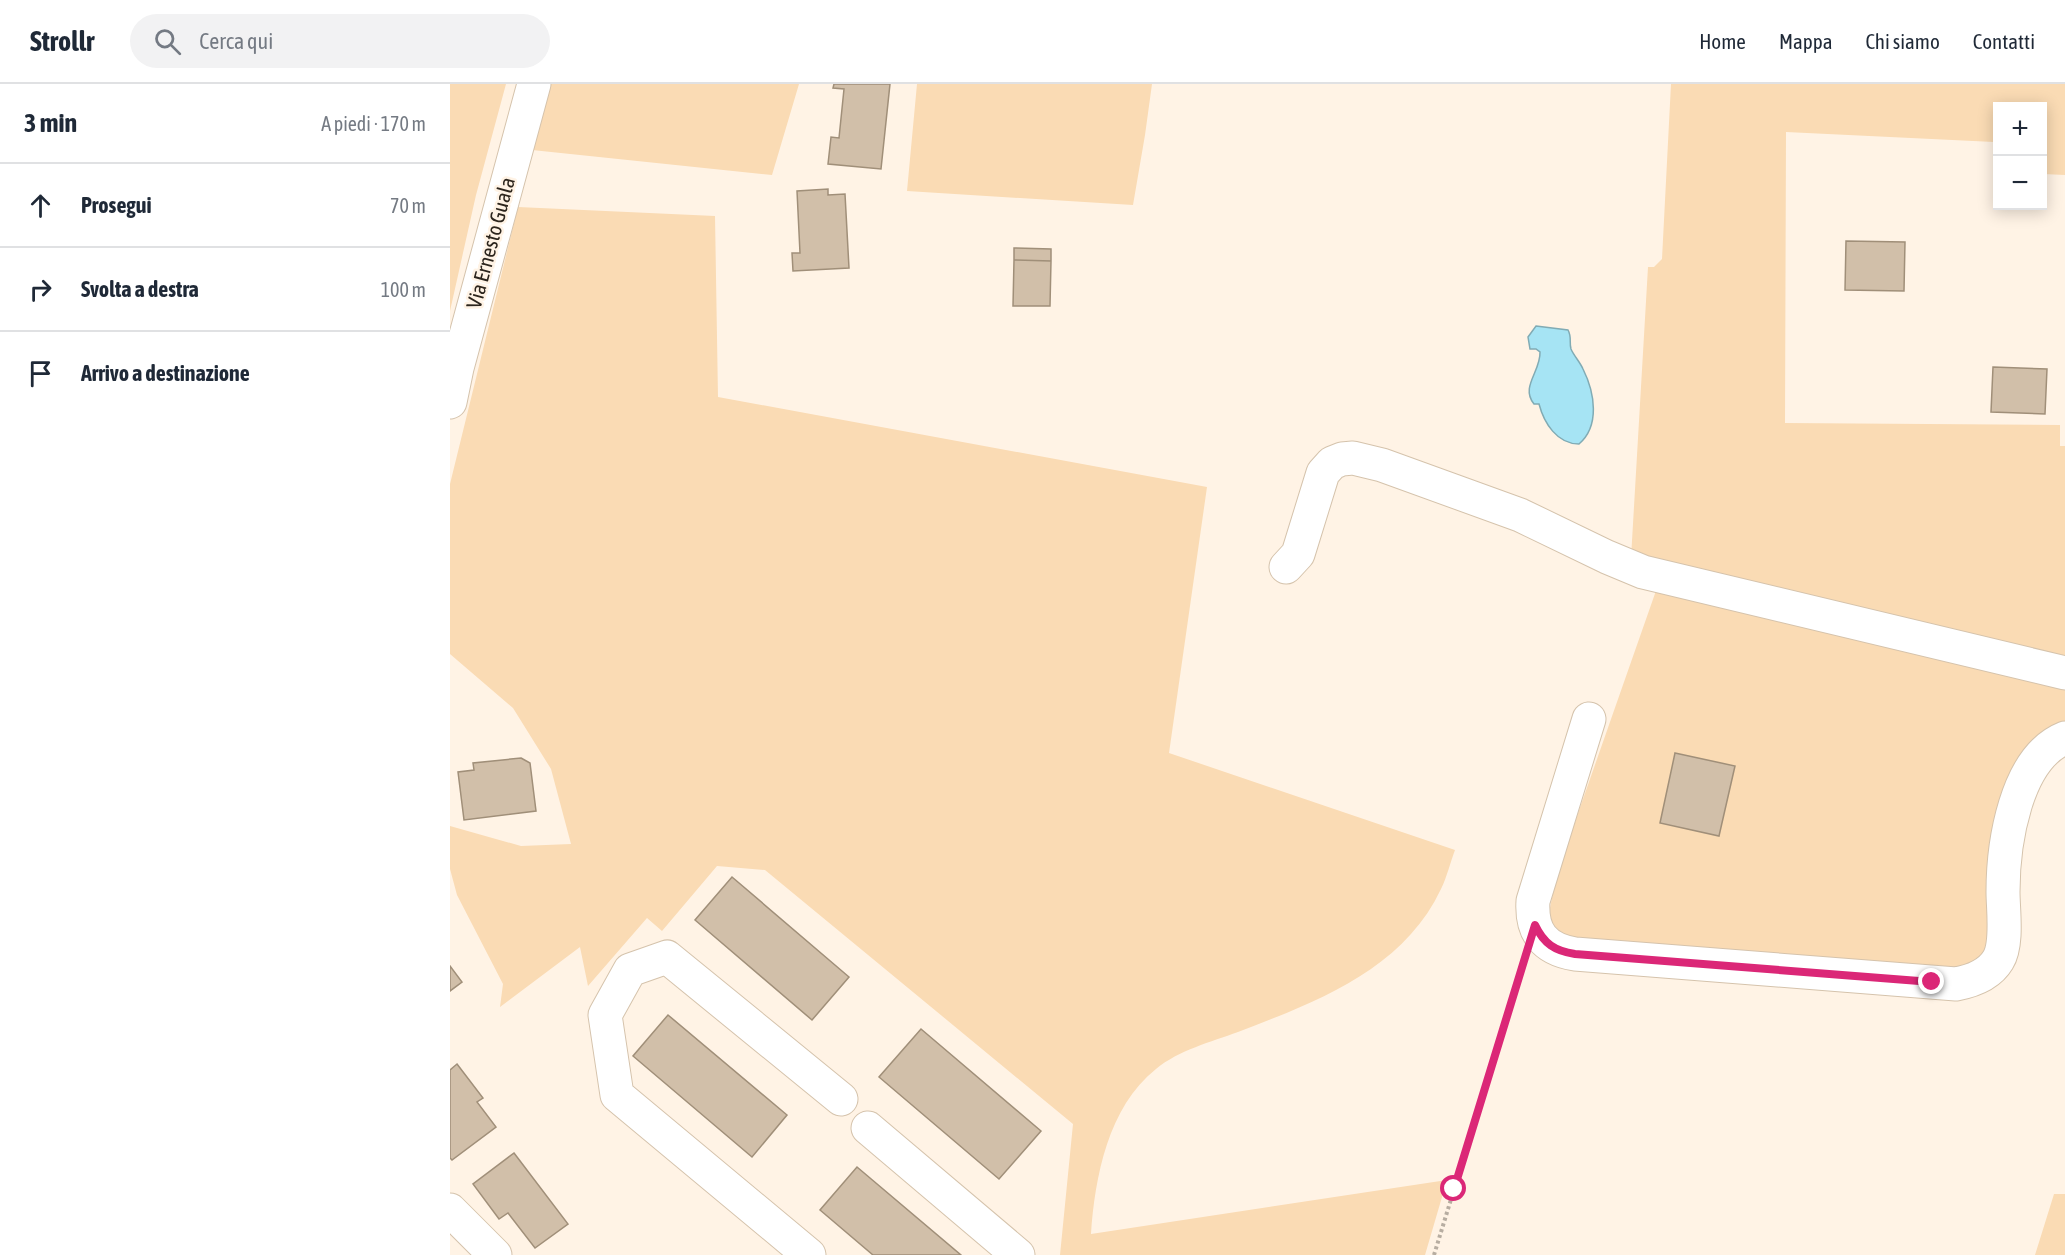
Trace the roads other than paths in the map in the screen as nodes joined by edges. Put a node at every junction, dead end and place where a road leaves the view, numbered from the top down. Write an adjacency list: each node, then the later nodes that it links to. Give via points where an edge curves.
1 (534, 84): 2 (street, Via Ernesto Guala)
2 (450, 402)
3 (1286, 567): 4 (street, via 1298,554 1323,473 1332,463 1353,458 1520,515 1643,572)
4 (2065, 673)
5 (1589, 719): 6 (street, via 1537,886 1532,914 1545,943 1575,954 1956,984 1981,976 1998,960 2002,950 2009,834 2022,786 2043,752)
6 (2065, 738)
7 (841, 1099): 11 (street, via 668,957 630,970 605,1015 617,1095)
8 (868, 1128): 12 (street)
9 (450, 1210): 10 (street)
10 (495, 1255)
11 (810, 1255)
12 (1018, 1255)

